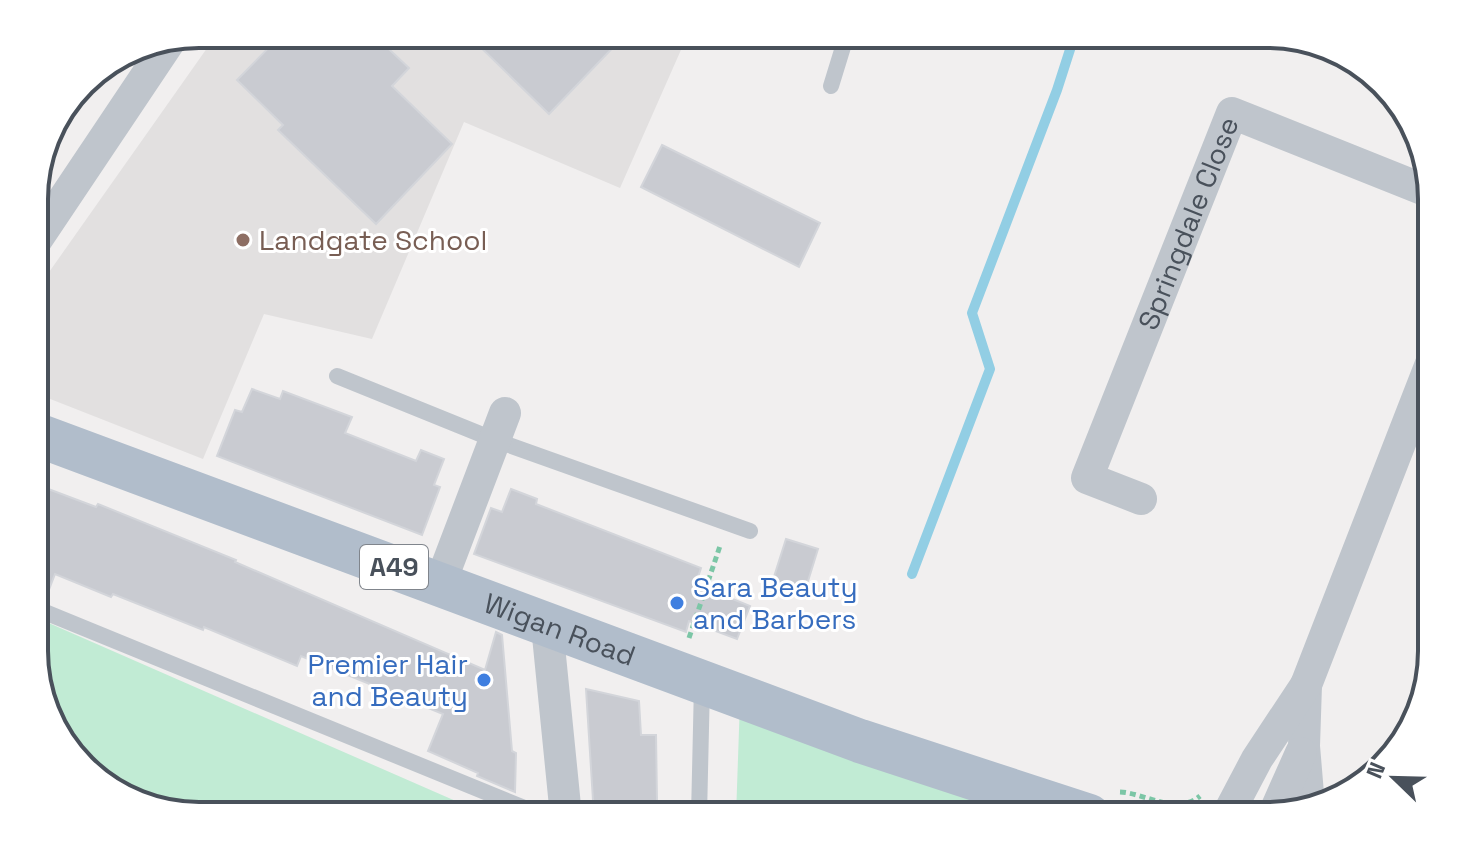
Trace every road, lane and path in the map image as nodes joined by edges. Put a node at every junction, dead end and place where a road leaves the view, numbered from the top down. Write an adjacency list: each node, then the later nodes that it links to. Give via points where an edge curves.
1 (843, 48): 3 (lane)
2 (162, 53): 5 (street)
3 (831, 86)
4 (1418, 187): 10 (street, Springdale Close, via 1232,113 1087,478)
5 (48, 223)
6 (337, 376): 8 (lane)
7 (1418, 397): 17 (street)
8 (500, 427): 11 (lane); 13 (street)
9 (48, 439): 13 (main road, Wigan Road / A49)
10 (1141, 499)
11 (727, 523): 12 (lane); 16 (path)
12 (750, 531)
13 (440, 584): 15 (main road, Wigan Road / A49)
14 (48, 613): 21 (lane)
15 (547, 626): 16 (main road, Wigan Road / A49); 22 (street)
16 (689, 678): 23 (lane); 24 (main road, Wigan Road / A49, via 860,741)
17 (1306, 685): 18 (street); 26 (street)
18 (1304, 746): 20 (street); 27 (street)
19 (1207, 790): 25 (path)
20 (1308, 796)
21 (510, 802)
22 (565, 802)
23 (698, 802)
24 (1100, 802)
25 (1191, 802)
26 (1234, 802)
27 (1279, 802)

